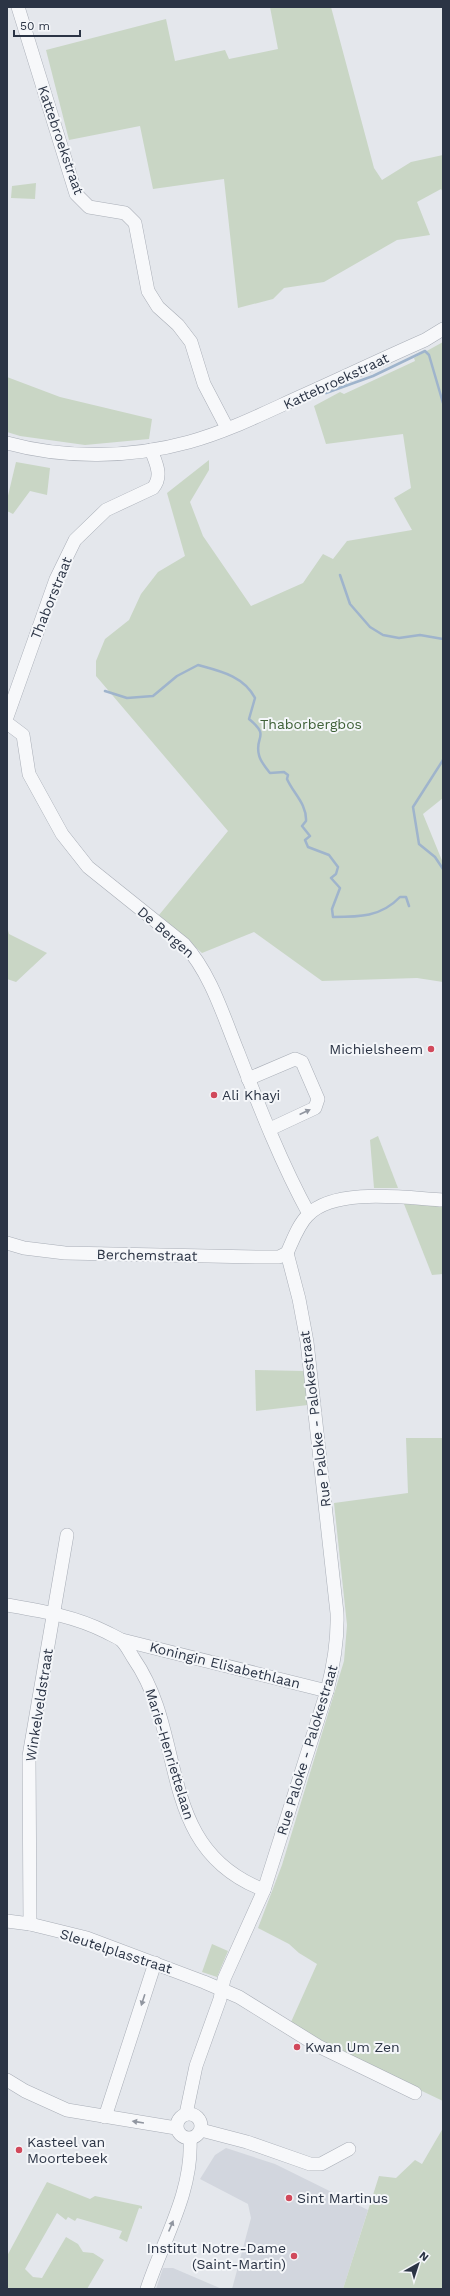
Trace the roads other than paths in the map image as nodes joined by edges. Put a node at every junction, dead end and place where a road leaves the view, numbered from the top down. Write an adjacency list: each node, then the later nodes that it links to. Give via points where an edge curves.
1 (18, 7): 3 (street, Kattebroekstraat, via 76,194 89,207 125,213 135,223 148,290 158,307 178,325 191,342 204,384)
2 (443, 330): 3 (street, Kattebroekstraat)
3 (227, 428): 5 (street, Kattebroekstraat, via 189,442)
4 (7, 444): 5 (street, Kattebroekstraat, via 52,452 95,454)
5 (152, 450): 6 (street, Thaborstraat, via 158,470 158,482 153,488 106,510 75,540 56,579)
6 (7, 717)
7 (7, 723): 8 (street, De Bergen, via 24,735 29,774 51,817 88,867 184,944 197,958 213,990)
8 (248, 1079): 9 (street, De Bergen); 9 (street, one-way to 8, via 315,1108 318,1099 305,1068 302,1062 295,1059)
9 (270, 1129): 11 (street, De Bergen)
10 (443, 1200): 11 (street, via 368,1196 333,1202)
11 (309, 1214): 13 (street, via 301,1223)
12 (7, 1243): 13 (street, Berchemstraat, via 24,1248 65,1253 279,1257)
13 (287, 1253): 18 (street, Rue Paloke - Palokestraat, via 299,1299 309,1357 337,1613 338,1639)
14 (67, 1535): 16 (street, Winkelveldstraat)
15 (7, 1605): 16 (street)
16 (54, 1613): 17 (street, via 85,1622); 21 (street, Winkelveldstraat, via 29,1756)
17 (122, 1640): 18 (street, Koningin Elisabethlaan); 19 (street, Marie-Henriettelaan, via 148,1680 184,1809 195,1832 219,1863 235,1876)
18 (327, 1691): 19 (street, Rue Paloke - Palokestraat)
19 (264, 1890): 23 (street, Rue Paloke - Palokestraat, via 227,1972)
20 (7, 1921): 21 (street, Sleutelplasstraat)
21 (30, 1924): 22 (street, Sleutelplasstraat, via 86,1938)
22 (155, 1963): 23 (street, Sleutelplasstraat); 27 (street, one-way to 27)
23 (222, 1990): 25 (street, Sleutelplasstraat, via 239,1997 318,2046); 26 (street, Rue Paloke - Palokestraat, via 196,2066)
24 (7, 2080): 27 (street, via 67,2110)
25 (414, 2093)
26 (186, 2114): 28 (street, Rue Paloke - Palokestraat, via 179,2119); 29 (street, via 198,2118)
27 (105, 2117): 28 (street, one-way to 27)
28 (176, 2128): 30 (street, via 180,2134)
29 (201, 2130): 30 (street); 31 (street, via 247,2142 310,2164 321,2164)
30 (190, 2139): 32 (street, one-way to 30, via 184,2195 190,2163)
31 (348, 2149)
32 (147, 2289)

